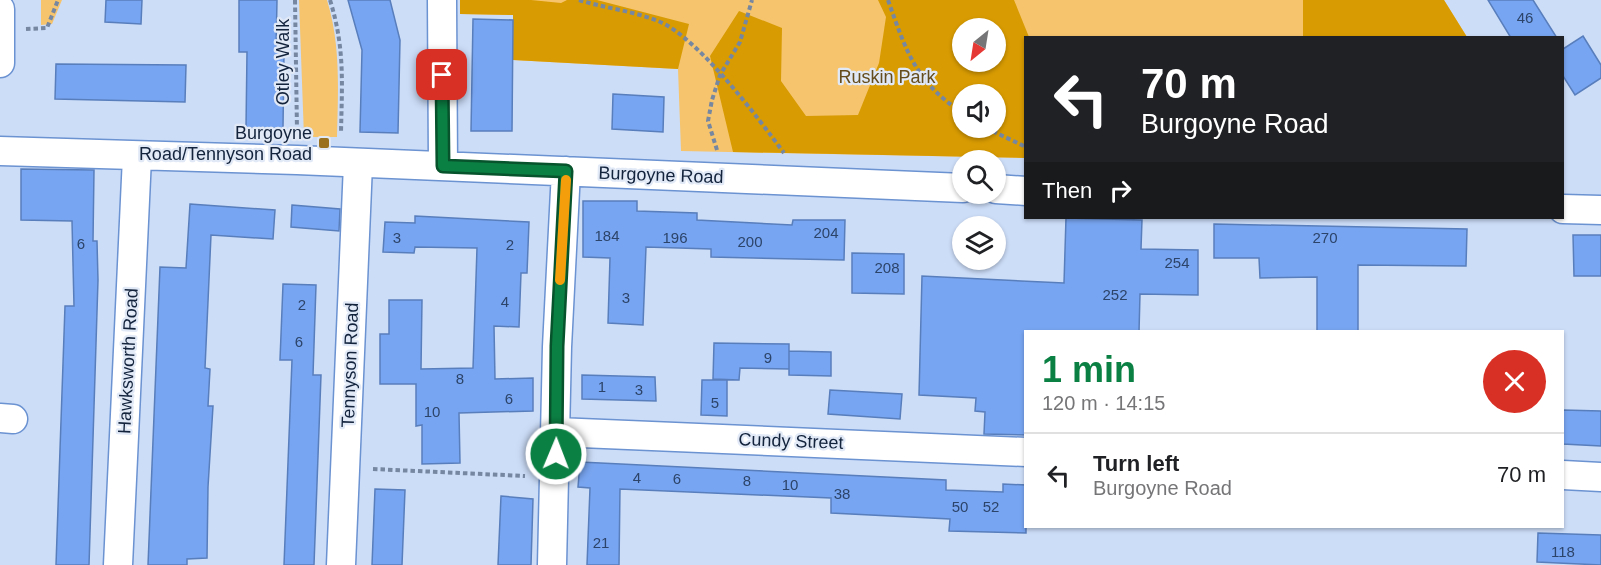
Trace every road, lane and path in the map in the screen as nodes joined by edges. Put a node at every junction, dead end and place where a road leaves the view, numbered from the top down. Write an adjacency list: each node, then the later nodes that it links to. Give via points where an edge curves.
1 (58, 0): 8 (path, via 47,28)
2 (295, 0): 16 (path, Otley Walk)
3 (330, 0): 17 (path, via 340,32)
4 (442, 0): 18 (street)
5 (579, 0): 10 (path, via 660,21 683,36)
6 (752, 0): 10 (path, via 740,42)
7 (888, 0): 11 (path, via 904,45 922,79)
8 (1, 19): 9 (street)
9 (0, 63)
10 (720, 75): 20 (path, via 708,121); 21 (path, via 784,153)
11 (952, 106)
12 (1006, 138): 13 (path)
13 (1024, 146)
14 (0, 151): 15 (street, Burgoyne Road)
15 (137, 157): 16 (street, Burgoyne Road); 33 (street, Hawksworth Road)
16 (297, 160): 17 (street, Burgoyne Road)
17 (349, 164): 18 (street, Burgoyne Road); 29 (street, Tennyson Road)
18 (443, 166): 19 (street, Burgoyne Road)
19 (566, 171): 20 (street, Burgoyne Road); 27 (street)
20 (724, 177): 21 (street, Burgoyne Road)
21 (792, 181): 22 (street, Burgoyne Road)
22 (952, 188)
23 (1006, 190): 24 (street)
24 (1024, 191)
25 (1564, 209): 26 (street)
26 (1601, 210)
27 (557, 432): 28 (street, Cundy Street); 31 (street)
28 (1024, 452)
29 (346, 468): 31 (path); 34 (street, Tennyson Road)
30 (1564, 475): 32 (street)
31 (555, 477): 35 (street)
32 (1601, 477)
33 (118, 565)
34 (341, 565)
35 (552, 565)

